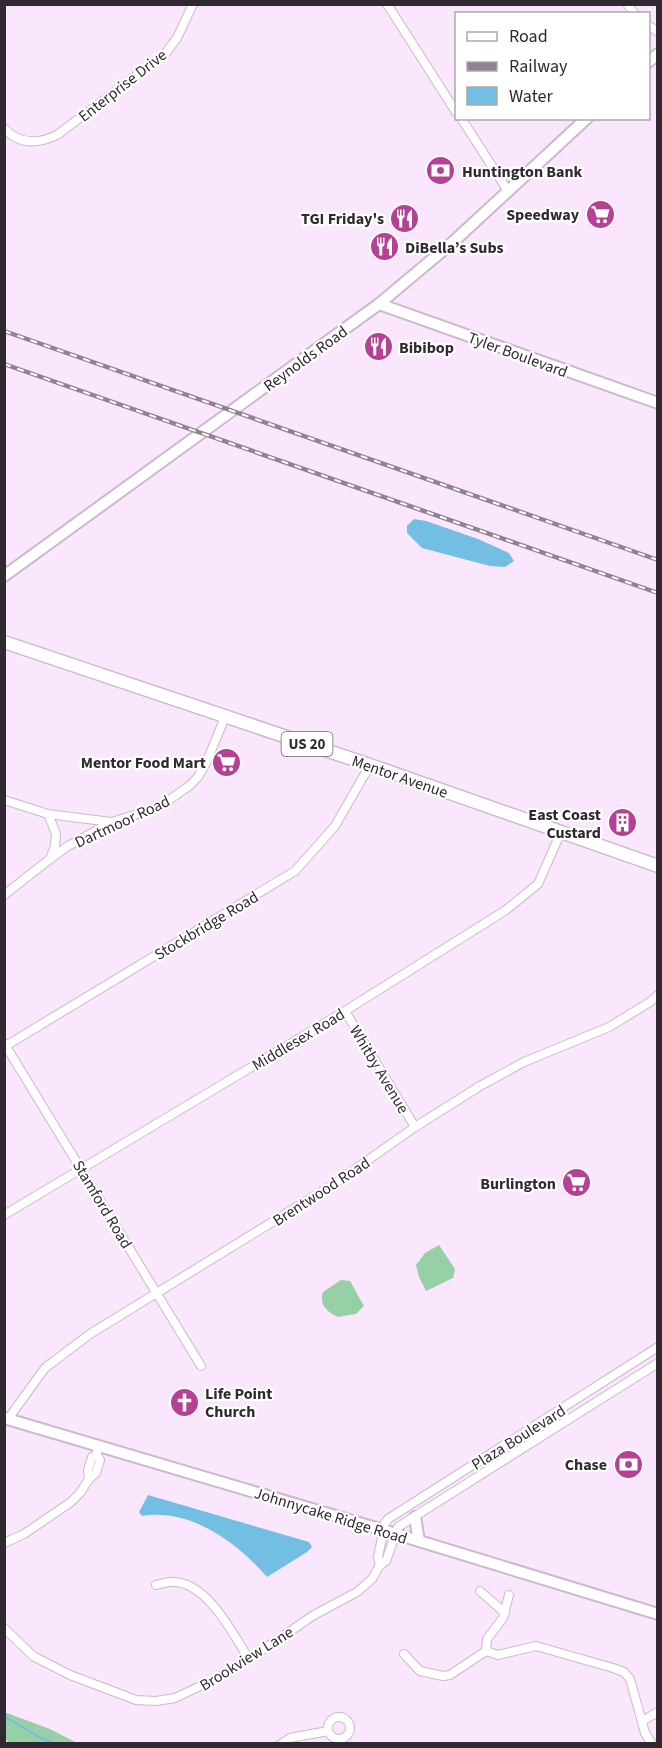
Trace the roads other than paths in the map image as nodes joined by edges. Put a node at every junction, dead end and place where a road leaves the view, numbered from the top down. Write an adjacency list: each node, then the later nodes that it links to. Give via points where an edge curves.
1 (193, 4): 6 (street, Enterprise Drive, via 165,54 57,135 30,142 18,139)
2 (387, 4): 3 (street)
3 (455, 110)
4 (462, 120): 7 (street)
5 (585, 120): 7 (main road, Reynolds Road)
6 (4, 128)
7 (508, 191): 8 (main road, Reynolds Road)
8 (379, 304): 9 (main road, Tyler Boulevard); 10 (main road, Reynolds Road)
9 (657, 404)
10 (4, 576)
11 (4, 642): 12 (main road, Mentor Avenue / US 20)
12 (225, 717): 13 (main road, Mentor Avenue / US 20); 16 (street, Dartmoor Road, via 207,761 189,786 159,807)
13 (370, 765): 17 (main road, Mentor Avenue / US 20); 23 (street, Stockbridge Road, via 335,826 296,871)
14 (4, 800): 15 (street)
15 (48, 814): 16 (street); 18 (street, Dartmoor Road, via 56,834)
16 (112, 822): 18 (street, Dartmoor Road)
17 (561, 832): 19 (main road, Mentor Avenue / US 20); 22 (street, Middlesex Road, via 538,884 506,910)
18 (50, 859): 20 (street, Dartmoor Road)
19 (657, 866)
20 (4, 896)
21 (657, 995): 24 (street, Brentwood Road, via 609,1028 524,1062)
22 (345, 1011): 24 (street, Whitby Avenue); 25 (street, Middlesex Road)
23 (5, 1045): 25 (street, Stamford Road)
24 (415, 1127): 27 (street, Brentwood Road, via 334,1184)
25 (82, 1169): 26 (street, Middlesex Road); 27 (street, Stamford Road)
26 (4, 1215)
27 (156, 1293): 30 (street, Stamford Road); 31 (street, Brentwood Road, via 45,1368)
28 (657, 1347): 34 (street, Plaza Boulevard, via 388,1519)
29 (657, 1363): 33 (street, Plaza Boulevard)
30 (201, 1366)
31 (7, 1419): 32 (main road, Johnnycake Ridge Road)
32 (97, 1450): 34 (main road, Johnnycake Ridge Road); 37 (street, via 100,1460 96,1473 80,1493 24,1534)
33 (415, 1517): 35 (street, Plaza Boulevard, via 398,1527); 36 (main road)
34 (383, 1530): 35 (main road, Johnnycake Ridge Road); 38 (street)
35 (396, 1533): 36 (main road, Johnnycake Ridge Road); 38 (street, Brookview Lane, via 386,1561)
36 (419, 1541): 43 (main road, Johnnycake Ridge Road)
37 (4, 1543)
38 (380, 1564): 47 (street, Brookview Lane, via 372,1579 357,1593 314,1615)
39 (156, 1585): 47 (street, via 182,1583 201,1595 222,1617)
40 (480, 1592): 42 (street)
41 (509, 1595): 42 (street)
42 (505, 1613): 45 (street, via 487,1639)
43 (657, 1614)
44 (4, 1628): 47 (street, Brookview Lane, via 33,1656 56,1669 111,1692 146,1701 186,1694)
45 (486, 1651): 46 (street, via 443,1676 420,1671); 49 (street, via 498,1655 536,1646 624,1672 632,1683)
46 (404, 1654)
47 (249, 1659)
48 (657, 1712): 49 (street)
49 (642, 1721): 52 (street)
50 (328, 1731): 51 (street)
51 (281, 1743)
52 (652, 1743)

